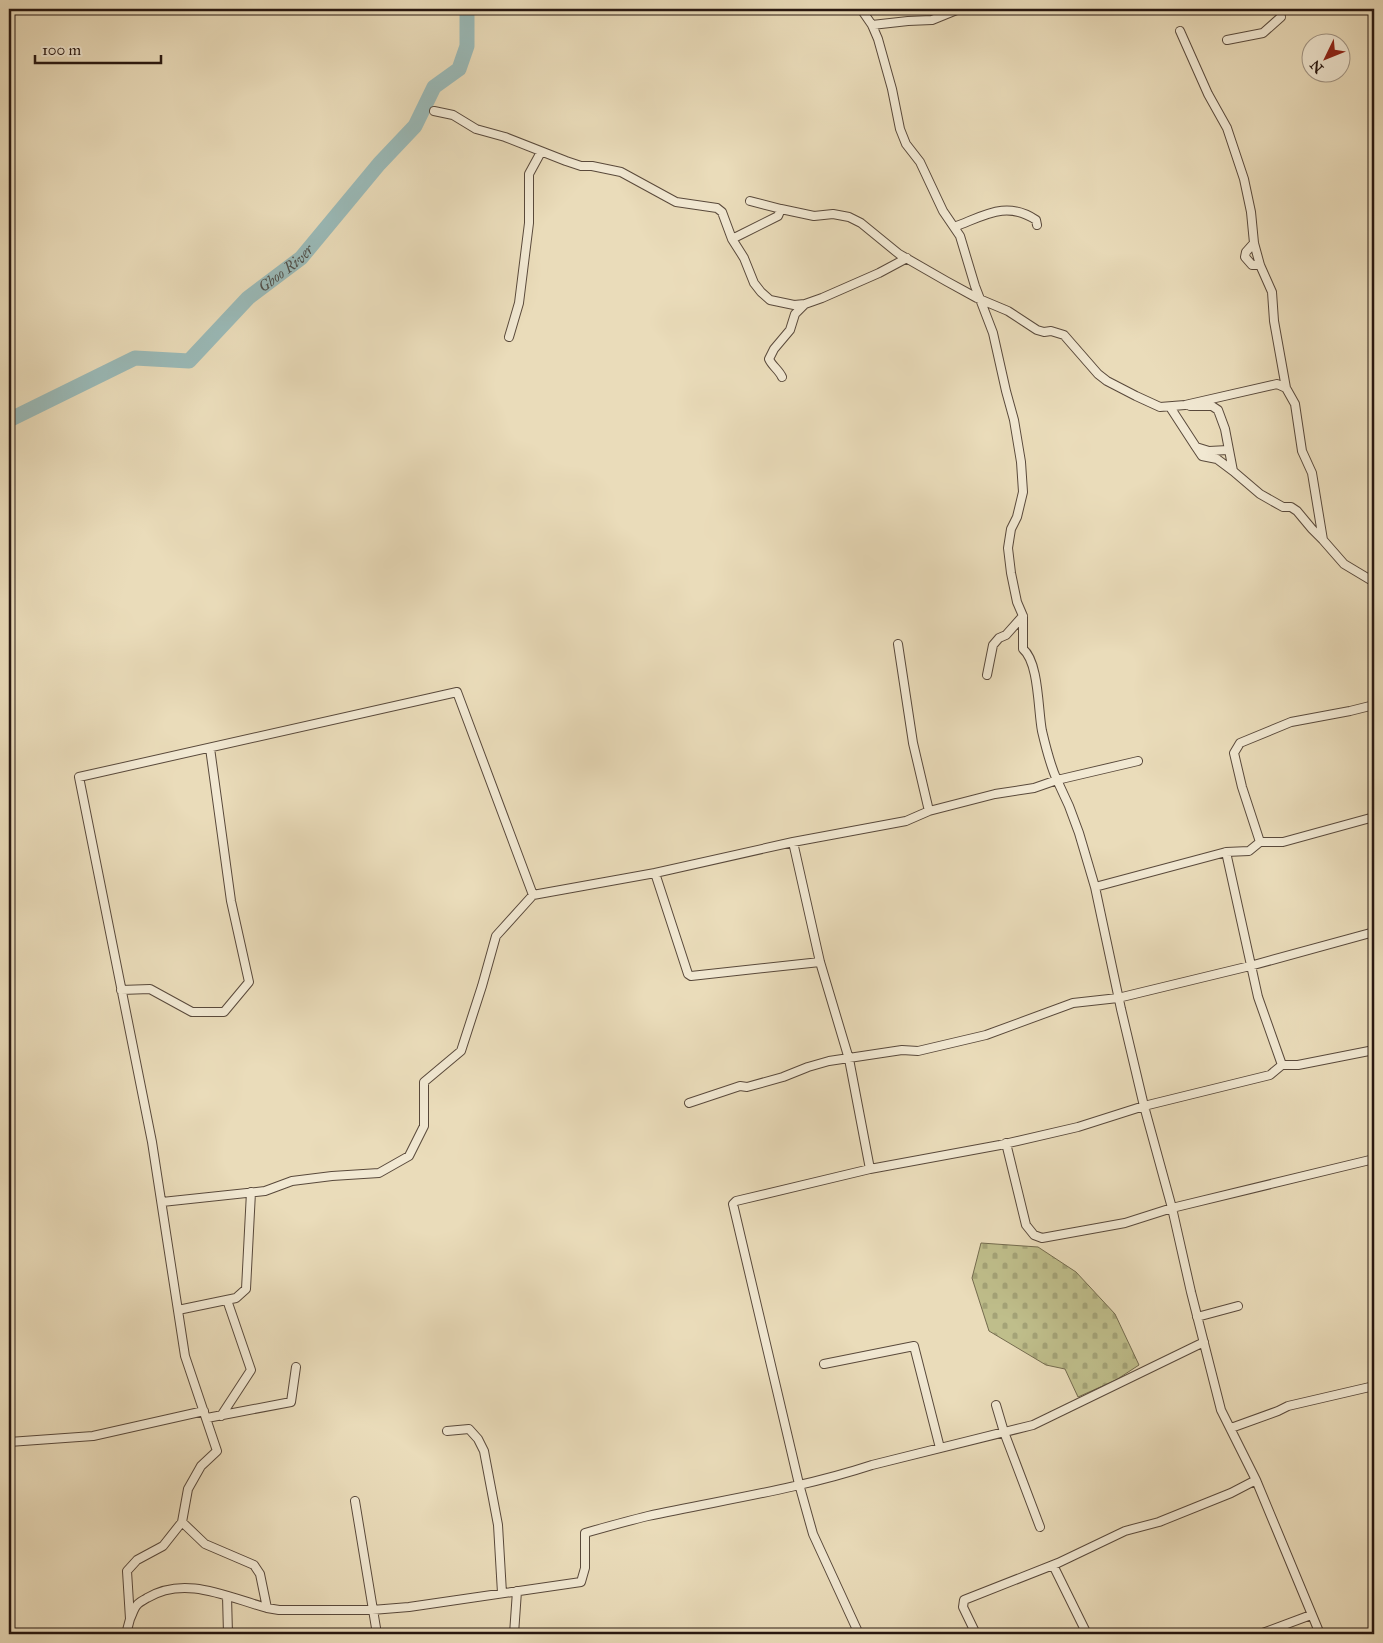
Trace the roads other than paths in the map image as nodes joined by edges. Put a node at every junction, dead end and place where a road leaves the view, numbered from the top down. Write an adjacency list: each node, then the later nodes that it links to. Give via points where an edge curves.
1 (861, 9): 4 (street)
2 (960, 9): 4 (street, via 932,20)
3 (1281, 17): 6 (street, via 1263,33)
4 (872, 25): 12 (street, via 906,144 920,162)
5 (1180, 31): 14 (street, via 1227,128 1248,195)
6 (1227, 40)
7 (434, 111): 8 (street, via 453,115 476,129)
8 (541, 152): 13 (street, via 580,166 621,172 676,202 717,208 722,212); 19 (street, via 530,174 529,222 519,303)
9 (750, 200): 10 (street)
10 (781, 209): 13 (street, via 778,216); 15 (street, via 814,216 833,214 849,217)
11 (1037, 225): 12 (street, via 1036,220 1014,209 1000,210)
12 (954, 227): 17 (street)
13 (732, 239): 18 (street, via 754,282 770,300)
14 (1254, 243): 16 (street); 16 (street, via 1245,257 1252,265)
15 (907, 258): 17 (street); 18 (street)
16 (1260, 266): 21 (street, via 1272,292)
17 (981, 299): 23 (street, via 1008,311 1037,330 1064,335 1107,381 1148,402); 29 (street, via 993,333 1021,462 1023,492 1008,548 1010,573)
18 (804, 304): 20 (street, via 769,359)
19 (509, 336)
20 (782, 377)
21 (1286, 388): 22 (street, via 1276,384); 27 (street, via 1295,404 1302,451 1312,473)
22 (1185, 405): 23 (street); 25 (street, via 1212,406 1218,410)
23 (1170, 407): 24 (street)
24 (1196, 447): 25 (street, via 1209,451); 26 (street, via 1202,456 1217,459)
25 (1228, 450): 26 (street)
26 (1233, 471): 27 (street, via 1260,494 1297,511)
27 (1323, 540): 28 (street, via 1344,564)
28 (1374, 582)
29 (1023, 616): 31 (street, via 993,645); 35 (street, via 1023,648 1036,679 1043,733)
30 (898, 644): 36 (street, via 912,743)
31 (987, 675)
32 (1374, 705): 39 (street, via 1291,722 1240,743 1234,753)
33 (210, 748): 43 (street, via 457,692); 47 (street, via 79,777); 47 (street, via 231,901 249,982 224,1012 192,1012 150,989)
34 (1138, 761): 35 (street)
35 (1057, 780): 36 (street); 42 (street, via 1079,833)
36 (929, 811): 38 (street, via 906,821)
37 (1374, 817): 39 (street, via 1283,842)
38 (793, 842): 41 (street); 45 (street)
39 (1260, 842): 40 (street, via 1249,851)
40 (1226, 852): 42 (street); 46 (street)
41 (655, 873): 43 (street); 45 (street, via 691,976)
42 (1095, 887): 48 (street)
43 (533, 895): 57 (street, via 496,936 460,1051 424,1082 424,1126 409,1156 379,1173 292,1181 265,1191)
44 (1374, 932): 46 (street)
45 (820, 962): 50 (street)
46 (1250, 966): 48 (street); 51 (street)
47 (121, 990): 58 (street)
48 (1118, 998): 50 (street, via 1072,1004 986,1035 918,1050); 53 (street)
49 (1374, 1050): 51 (street, via 1298,1065)
50 (849, 1059): 52 (street, via 808,1067); 56 (street)
51 (1282, 1065): 53 (street, via 1270,1075)
52 (689, 1103)
53 (1144, 1106): 54 (street, via 1078,1127); 59 (street)
54 (1006, 1143): 56 (street); 59 (street, via 1026,1225 1034,1235 1042,1238 1126,1223)
55 (1374, 1159): 59 (street)
56 (870, 1169): 77 (street, via 733,1204)
57 (251, 1192): 58 (street); 60 (street, via 246,1289 236,1298)
58 (162, 1202): 62 (street)
59 (1172, 1208): 63 (street)
60 (227, 1300): 62 (street); 70 (street, via 251,1370)
61 (1238, 1306): 63 (street)
62 (178, 1310): 69 (street, via 185,1356)
63 (1197, 1317): 64 (street)
64 (1204, 1342): 71 (street, via 1221,1410); 73 (street, via 1033,1425)
65 (824, 1364): 75 (street, via 914,1346)
66 (296, 1366): 70 (street, via 291,1402)
67 (1374, 1386): 71 (street, via 1288,1406)
68 (996, 1405): 73 (street)
69 (206, 1415): 70 (street); 74 (street, via 93,1436); 79 (street, via 217,1451 201,1466 188,1489)
70 (221, 1416)
71 (1231, 1428): 76 (street)
72 (446, 1431): 83 (street, via 469,1429 484,1451 498,1526)
73 (1004, 1432): 75 (street); 80 (street)
74 (9, 1442)
75 (940, 1448): 77 (street)
76 (1256, 1480): 81 (street, via 1159,1522 1125,1531); 87 (street)
77 (799, 1484): 82 (street, via 646,1516 585,1533 585,1568 581,1582); 93 (street, via 813,1534)
78 (355, 1501): 86 (street)
79 (182, 1522): 85 (street, via 205,1544 254,1565 260,1574); 88 (street, via 163,1546 137,1560 127,1571)
80 (1040, 1526)
81 (1053, 1565): 94 (street, via 964,1600 963,1607); 95 (street)
82 (517, 1591): 83 (street); 92 (street)
83 (502, 1593): 86 (street, via 409,1608)
84 (227, 1596): 85 (street); 88 (street, via 209,1589 171,1588 137,1604); 90 (street)
85 (267, 1608): 86 (street)
86 (372, 1610): 91 (street)
87 (1312, 1615): 96 (street); 97 (street)
88 (130, 1619): 89 (street)
89 (126, 1634)
90 (228, 1634)
91 (377, 1634)
92 (514, 1634)
93 (859, 1634)
94 (976, 1634)
95 (1087, 1634)
96 (1260, 1634)
97 (1320, 1634)

